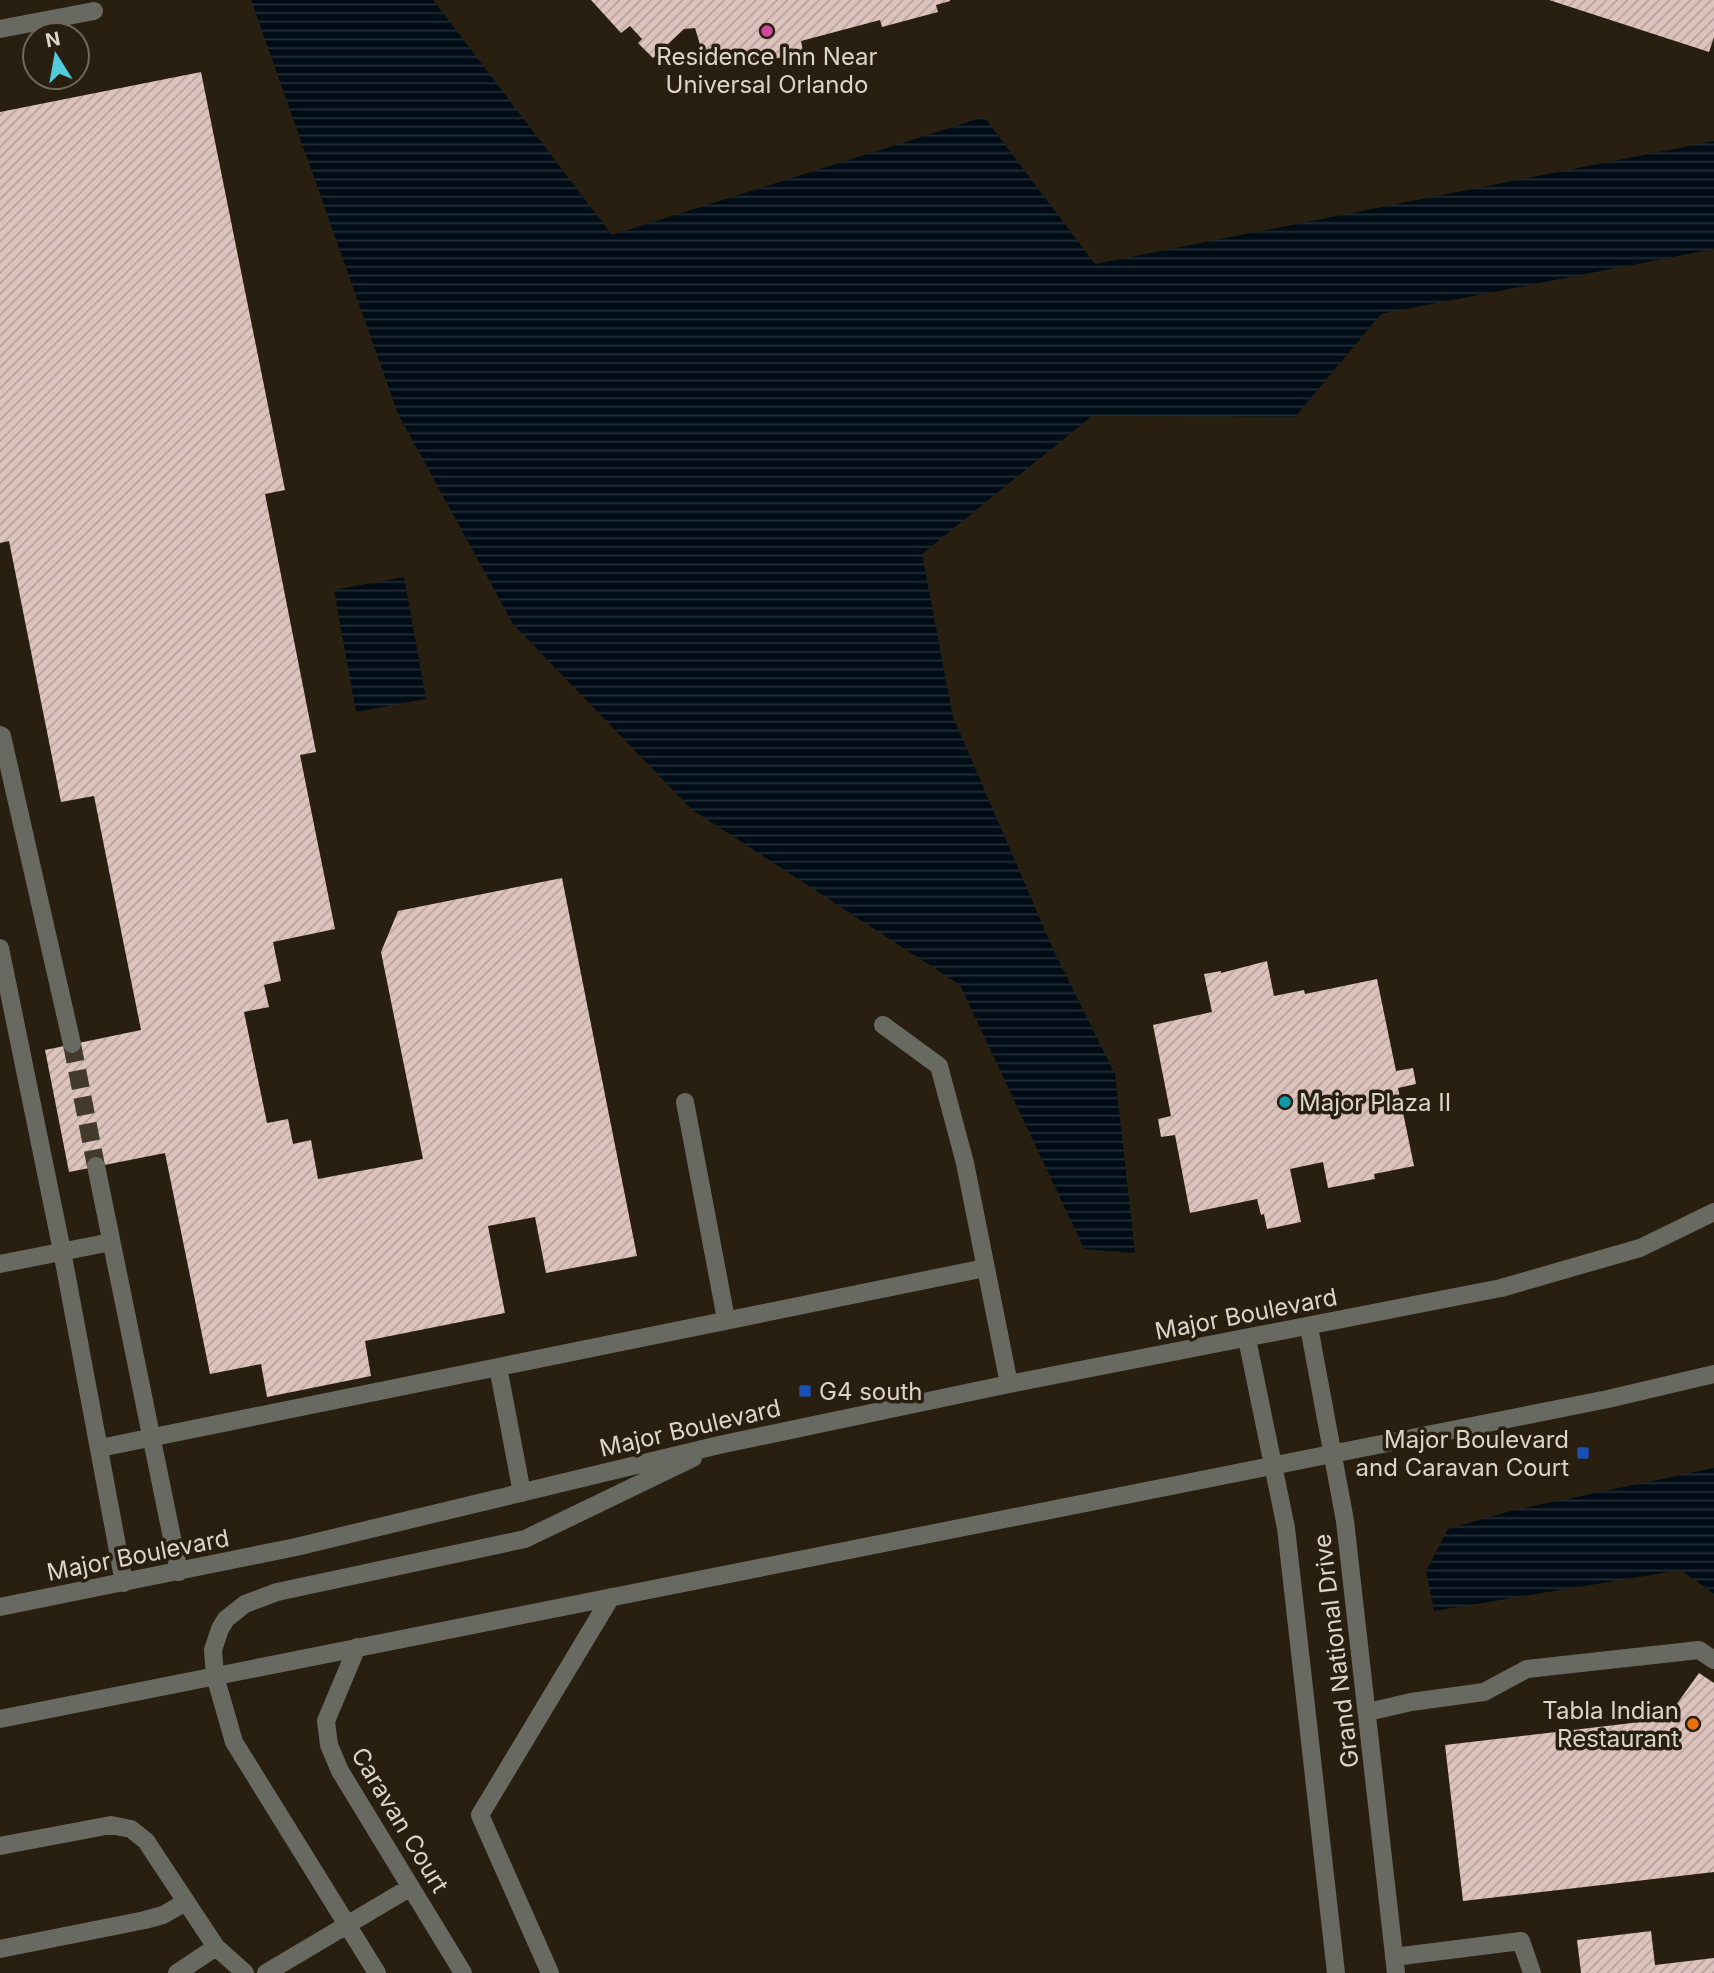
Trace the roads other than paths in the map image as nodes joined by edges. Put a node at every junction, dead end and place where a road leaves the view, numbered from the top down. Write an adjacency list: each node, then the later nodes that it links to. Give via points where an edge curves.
1 (94, 11): 2 (street)
2 (0, 29)
3 (0, 735): 6 (street)
4 (0, 948): 11 (street)
5 (883, 1026): 13 (street, via 939,1066 965,1163)
6 (72, 1044)
7 (685, 1102): 14 (street)
8 (96, 1166): 10 (street)
9 (1714, 1212): 15 (street, Major Boulevard, via 1640,1248 1501,1288)
10 (111, 1242): 11 (street); 20 (street)
11 (62, 1251): 12 (street); 22 (street)
12 (0, 1264)
13 (985, 1268): 14 (street); 19 (street)
14 (726, 1319): 17 (street)
15 (1309, 1326): 16 (street, Major Boulevard); 23 (street, Grand National Drive)
16 (1247, 1339): 19 (street, Major Boulevard); 24 (street, Grand National Drive)
17 (498, 1367): 20 (street); 25 (street)
18 (1714, 1374): 23 (street)
19 (1009, 1384): 21 (street, Major Boulevard)
20 (152, 1438): 22 (street); 26 (street)
21 (719, 1445): 25 (street, Major Boulevard); 32 (street, via 525,1539 260,1597 234,1611 220,1629 213,1650)
22 (100, 1448): 27 (street)
23 (1333, 1454): 24 (street); 33 (street, Grand National Drive, via 1351,1559)
24 (1273, 1466): 28 (street); 48 (street, Grand National Drive, via 1286,1528)
25 (522, 1493): 26 (street, Major Boulevard)
26 (179, 1572): 27 (street, Major Boulevard)
27 (124, 1583): 29 (street, Major Boulevard)
28 (611, 1597): 30 (street); 47 (street, via 480,1815)
29 (0, 1607)
30 (357, 1647): 32 (street); 36 (street, Caravan Court, via 326,1720 329,1745)
31 (1714, 1660): 33 (street, via 1699,1650 1527,1669 1484,1692)
32 (215, 1676): 34 (street); 38 (street, via 234,1742)
33 (1368, 1712): 41 (street, Grand National Drive)
34 (0, 1719)
35 (0, 1846): 37 (street, via 121,1825 146,1841)
36 (411, 1888): 38 (street); 46 (street, Caravan Court)
37 (186, 1902): 39 (street); 40 (street, via 145,1920)
38 (348, 1925): 44 (street); 45 (street)
39 (216, 1947): 42 (street); 43 (street)
40 (0, 1949)
41 (1395, 1965): 49 (street, via 1521,1941)
42 (177, 1973)
43 (245, 1973)
44 (266, 1973)
45 (377, 1973)
46 (463, 1973)
47 (550, 1973)
48 (1336, 1973)
49 (1532, 1973)

